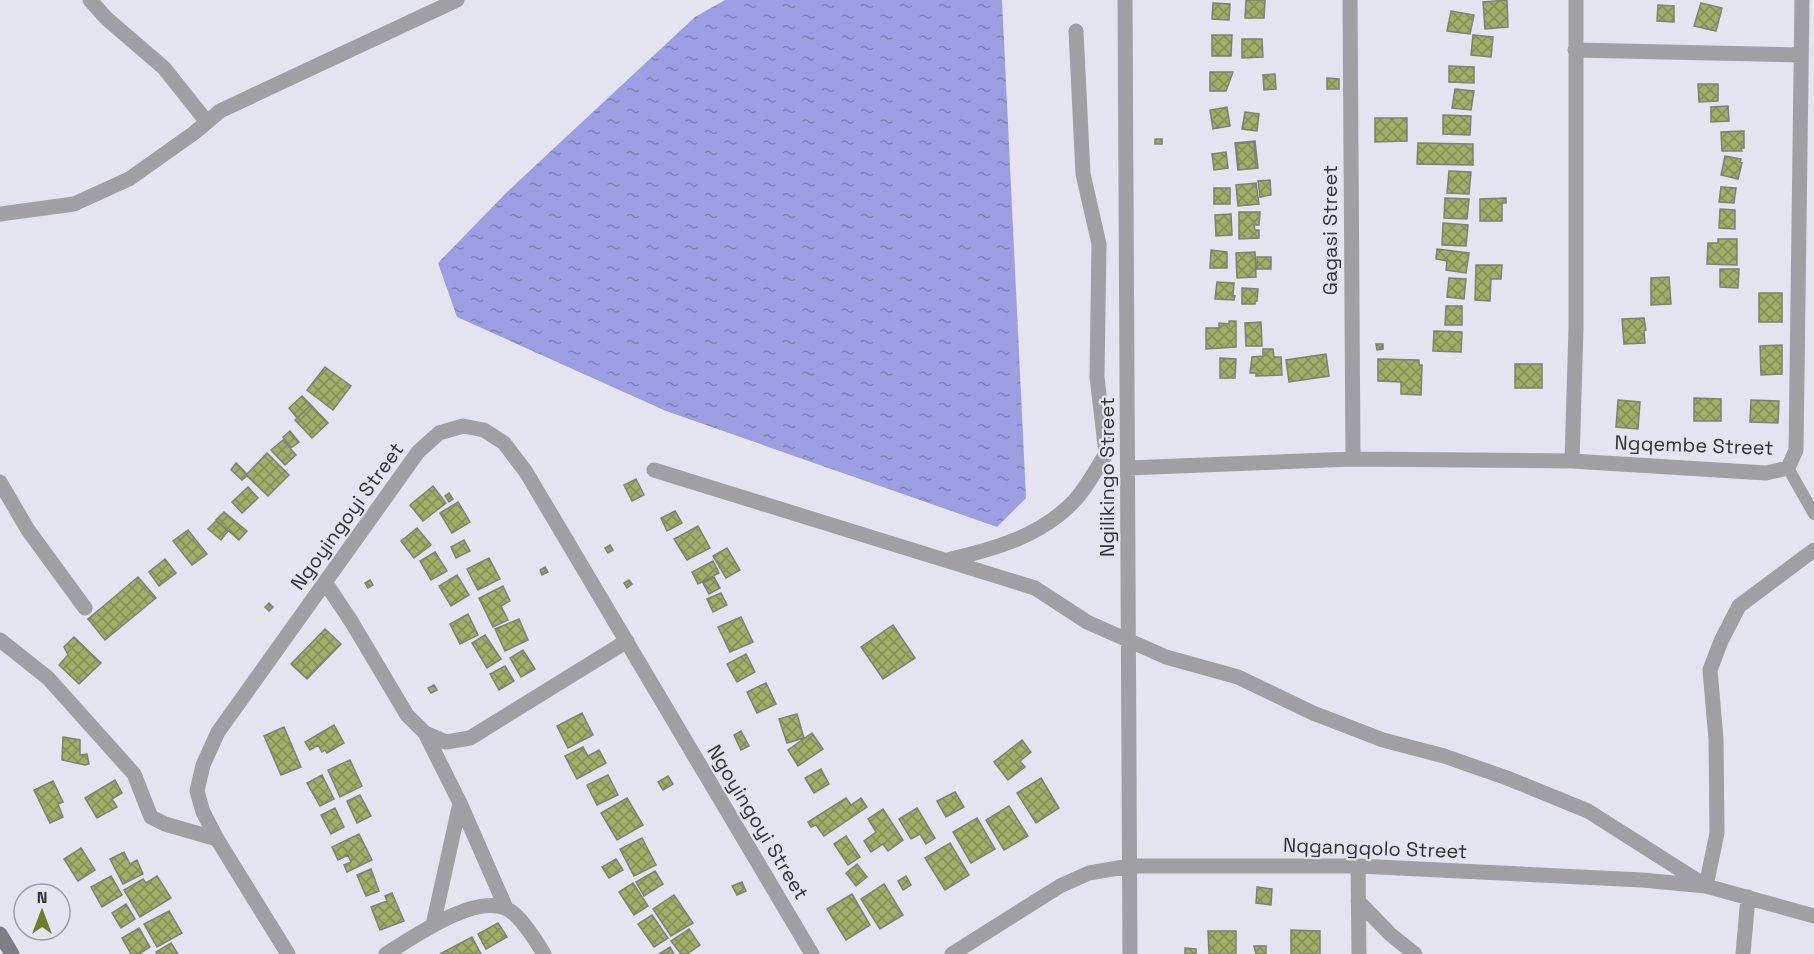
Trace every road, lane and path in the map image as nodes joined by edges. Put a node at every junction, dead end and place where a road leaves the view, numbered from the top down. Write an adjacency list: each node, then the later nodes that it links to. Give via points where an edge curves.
1 (90, 0): 10 (street, via 164,68)
2 (457, 0): 10 (street, via 220,111)
3 (1125, 0): 14 (street, Ngilikingo Street)
4 (1350, 0): 12 (street, Gagasi Street)
5 (1576, 0): 8 (street)
6 (1802, 0): 9 (street, Ngqembe Street)
7 (1076, 31): 20 (street, via 1083,174 1099,244 1097,377 1106,454 1075,500 1038,530 982,552)
8 (1575, 50): 9 (street); 13 (street, via 1576,328)
9 (1801, 56): 15 (street, Ngqembe Street, via 1796,450)
10 (207, 122): 11 (street, via 129,179 74,204)
11 (0, 214)
12 (1353, 459): 13 (street, Ngqembe Street); 14 (street, Ngqembe Street)
13 (1572, 461): 15 (street, Ngqembe Street, via 1766,473)
14 (1128, 468): 25 (street, Ngilikingo Street)
15 (1788, 468): 18 (lane)
16 (654, 470): 20 (street)
17 (0, 482): 22 (street, via 28,530)
18 (1814, 514)
19 (1814, 550): 31 (street, via 1739,606 1710,669 1716,739 1717,833)
20 (947, 560): 25 (street, via 1035,588 1087,622)
21 (325, 582): 24 (street, Ngoyingoyi Street, via 418,452 439,433 463,426 484,430 504,443 526,472); 26 (street, via 407,715); 28 (street, Ngoyingoyi Street, via 218,732 203,765 197,790)
22 (85, 608)
23 (0, 640): 28 (street, via 48,678 134,774 151,817)
24 (627, 641): 26 (street, via 471,738 446,742); 42 (street, Ngoyingoyi Street)
25 (1129, 642): 29 (street, Ngilikingo Street); 31 (street, via 1238,678 1383,740 1444,756 1578,807)
26 (425, 733): 27 (street)
27 (460, 804): 34 (street); 36 (street)
28 (217, 839): 39 (street, Ngoyingoyi Street)
29 (1130, 866): 30 (street, Nqgangqolo Street); 43 (street, Nqgangqolo Street, via 1089,873 1060,886); 44 (street, Ngilikingo Street)
30 (1358, 866): 31 (street, Nqgangqolo Street); 33 (street)
31 (1706, 886): 32 (street, Nqgangqolo Street)
32 (1748, 897): 35 (street, Nqgangqolo Street); 47 (street)
33 (1358, 901): 45 (street); 46 (street)
34 (506, 908): 36 (street, via 486,906); 41 (street, via 526,926)
35 (1814, 916)
36 (434, 925): 40 (street)
37 (0, 934): 38 (street)
38 (12, 954)
39 (288, 954)
40 (386, 954)
41 (544, 954)
42 (812, 954)
43 (952, 954)
44 (1130, 954)
45 (1359, 954)
46 (1415, 954)
47 (1743, 954)

